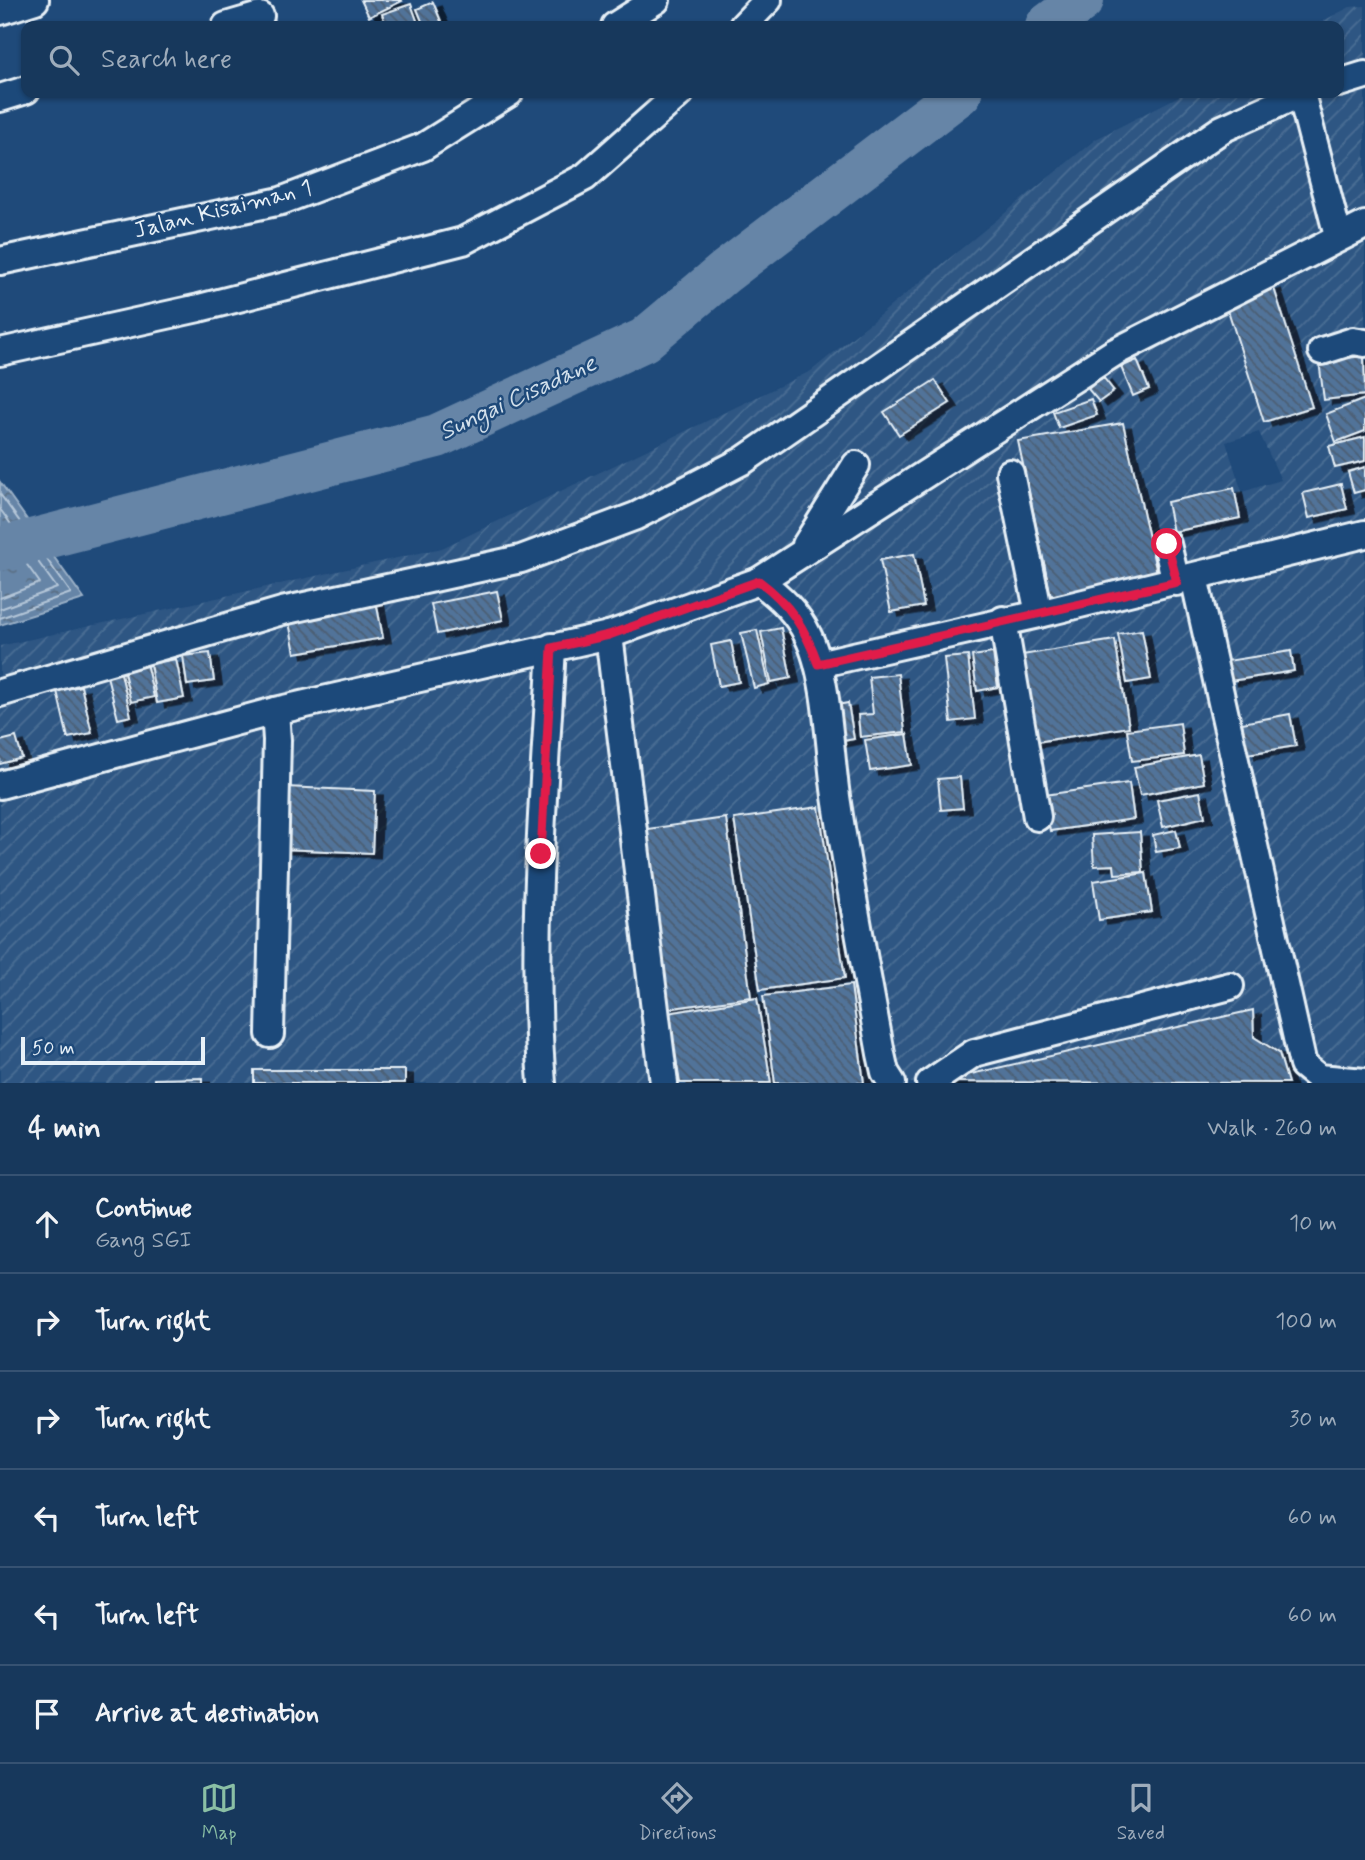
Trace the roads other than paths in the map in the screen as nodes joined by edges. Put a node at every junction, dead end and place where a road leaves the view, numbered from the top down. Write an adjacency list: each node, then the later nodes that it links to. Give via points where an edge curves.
1 (35, 0): 4 (street)
2 (656, 0): 7 (street)
3 (768, 0): 8 (street)
4 (0, 11)
5 (260, 16): 6 (street)
6 (243, 21)
7 (623, 21)
8 (748, 21)
9 (1365, 75): 10 (street)
10 (1344, 81)
11 (21, 92): 12 (street)
12 (0, 98)
13 (501, 98): 19 (street, Jalan Kisaiman 1, via 423,147 281,201)
14 (674, 98): 22 (street, via 585,177 463,241 199,308)
15 (1291, 98): 35 (street, via 1222,129 744,460 636,516 521,559 282,611)
16 (1303, 98): 18 (street)
17 (1365, 225): 18 (street)
18 (1338, 236): 27 (street, via 1115,352)
19 (0, 261)
20 (1365, 343): 21 (street, via 1353,341)
21 (1322, 351)
22 (0, 352)
23 (856, 465): 27 (street)
24 (1010, 473): 30 (street)
25 (1365, 534): 28 (street)
26 (1167, 544): 28 (street)
27 (804, 549): 29 (street)
28 (1185, 579): 30 (street); 41 (street, via 1303,1065 1319,1078)
29 (759, 581): 32 (street); 34 (street, via 796,615)
30 (1039, 614): 31 (street)
31 (1003, 620): 34 (street); 38 (street)
32 (609, 635): 33 (street); 43 (street)
33 (552, 648): 36 (street); 42 (street, via 540,867 537,1029)
34 (818, 664): 44 (street, via 878,1041)
35 (0, 693)
36 (275, 711): 37 (street); 40 (street)
37 (0, 785)
38 (1037, 817)
39 (1230, 986): 45 (street, via 974,1053)
40 (270, 1034)
41 (1365, 1082)
42 (542, 1083)
43 (664, 1083)
44 (892, 1083)
45 (930, 1083)

